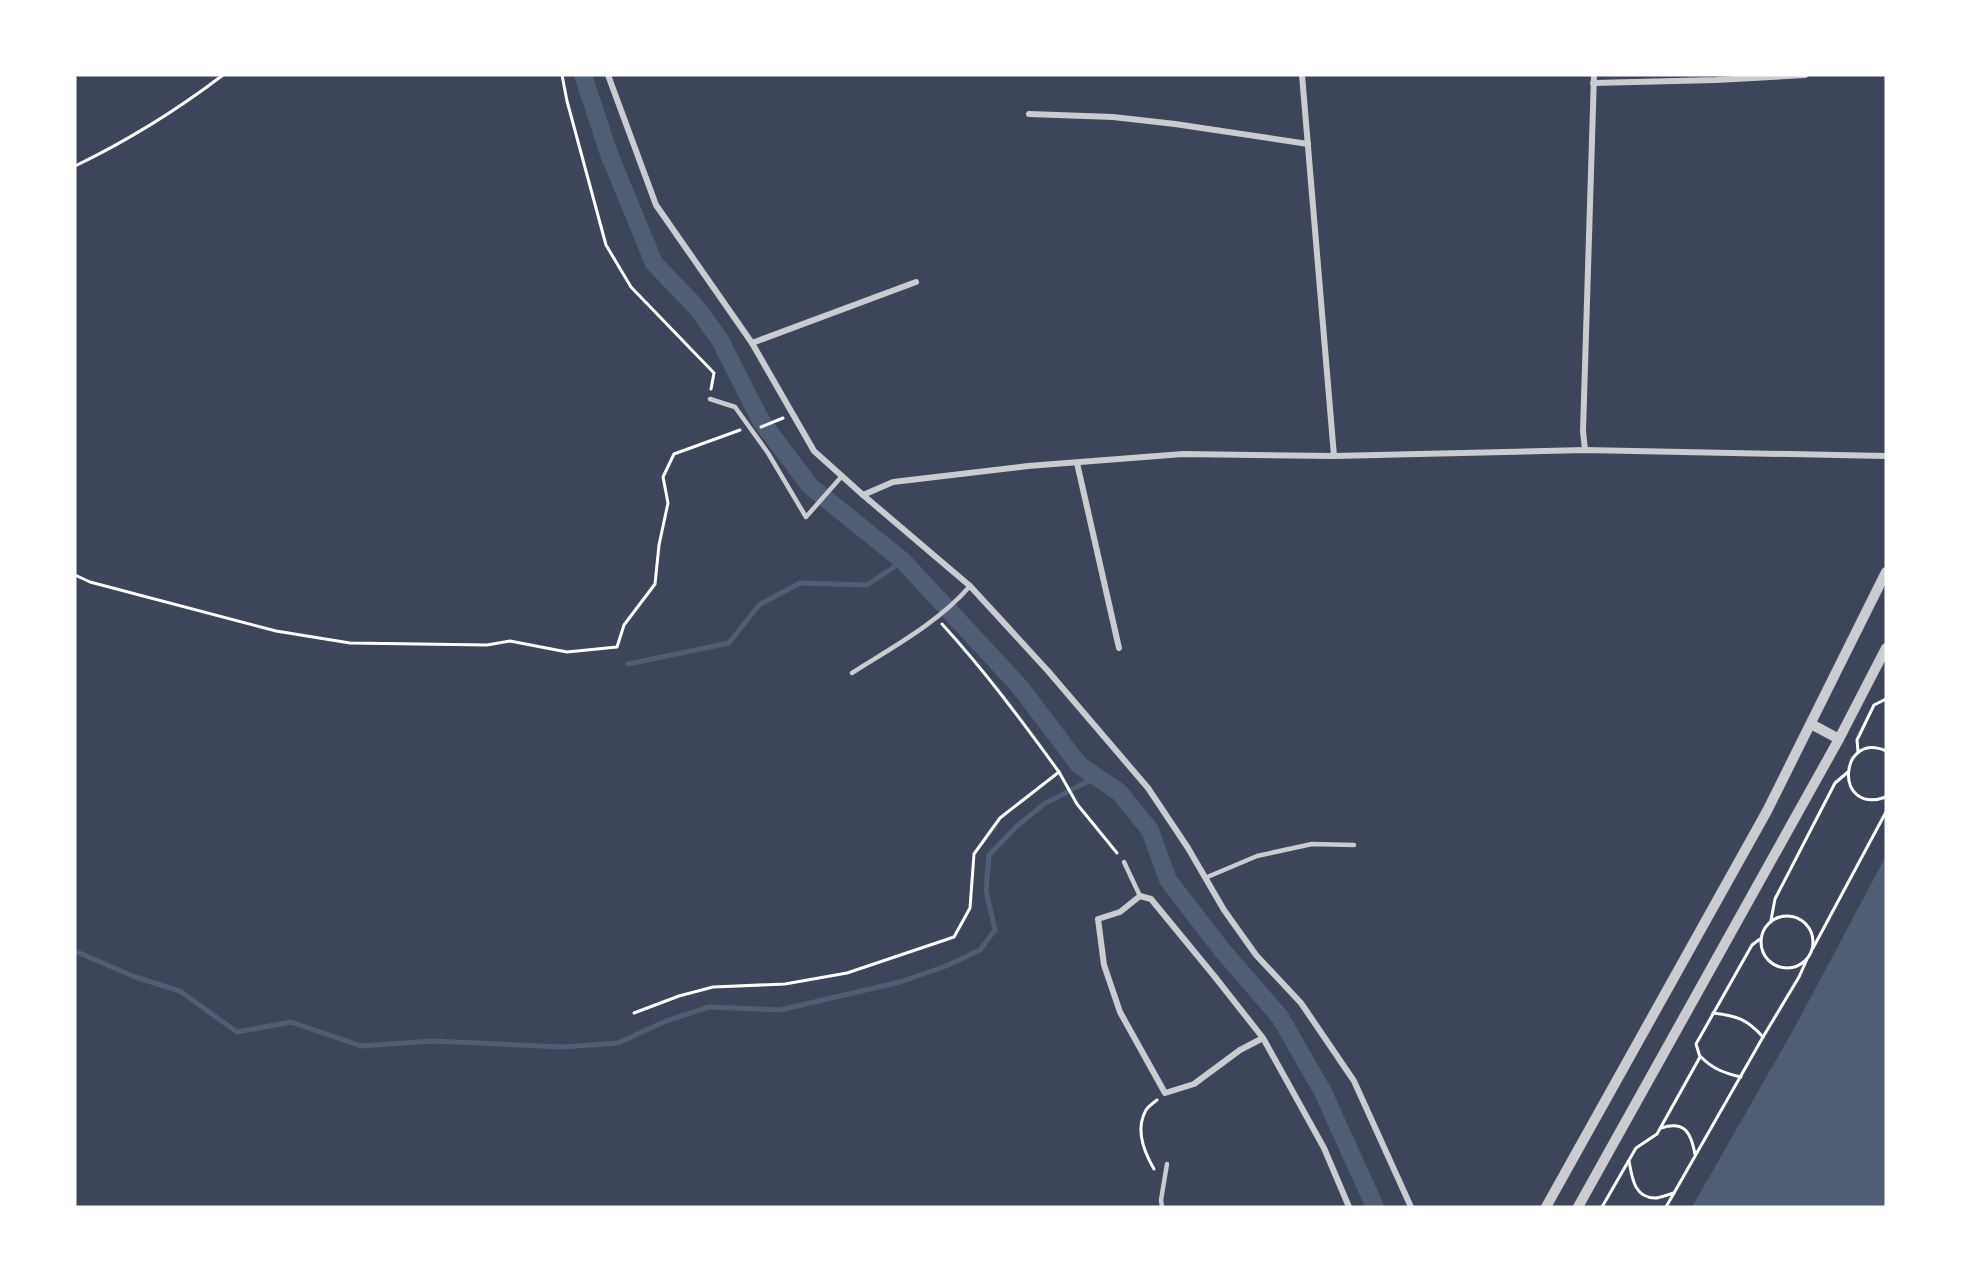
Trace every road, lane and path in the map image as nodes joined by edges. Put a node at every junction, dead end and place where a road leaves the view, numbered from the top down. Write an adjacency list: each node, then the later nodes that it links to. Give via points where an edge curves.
1 (223, 75): 10 (path, via 163,117)
2 (562, 75): 13 (path, via 606,245 631,287 714,373)
3 (608, 75): 12 (street, via 656,205)
4 (1302, 75): 9 (street)
5 (1594, 75): 7 (street)
6 (1805, 75): 7 (street)
7 (1593, 83): 16 (street)
8 (1029, 114): 9 (street, via 1113,117)
9 (1308, 144): 17 (street)
10 (75, 166)
11 (916, 282): 12 (street)
12 (752, 343): 20 (street, via 814,451)
13 (710, 399): 15 (lane, via 735,407)
14 (778, 420): 15 (path)
15 (751, 427): 20 (lane, via 806,517); 23 (path, via 674,454 663,477 668,503 655,584 624,625 617,647 567,652 510,641 487,645 350,643 276,631)
16 (1585, 450): 17 (street); 18 (street)
17 (1334, 456): 19 (street, via 1183,454)
18 (1886, 456)
19 (1077, 463): 21 (street, via 893,482); 26 (street)
20 (842, 477): 21 (street)
21 (863, 495): 24 (street)
22 (1886, 572): 30 (street)
23 (75, 575)
24 (970, 586): 25 (lane); 40 (street, via 1148,788)
25 (936, 619): 28 (lane); 34 (path, via 974,658)
26 (1119, 648)
27 (1886, 648): 31 (street)
28 (852, 673)
29 (1886, 699): 33 (path, via 1874,705 1857,740)
30 (1811, 724): 31 (street); 62 (street, via 1767,811)
31 (1839, 739): 63 (street)
32 (1886, 751): 33 (path, via 1868,748)
33 (1858, 753): 35 (path)
34 (1059, 772): 39 (path, via 1077,804); 46 (path, via 1000,818 974,854 970,908 954,937 847,973 785,984 713,987)
35 (1848, 772): 36 (path, via 1854,792 1863,798 1874,801); 42 (path, via 1835,783 1775,899)
36 (1886, 797)
37 (1886, 812): 44 (path)
38 (1354, 845): 40 (lane, via 1312,844 1257,856)
39 (1124, 862): 41 (lane)
40 (1205, 878): 61 (street, via 1256,956 1301,1003 1354,1081)
41 (1140, 896): 49 (street, via 1151,899); 52 (street, via 1120,912 1098,919 1104,965 1120,1012)
42 (1771, 920): 43 (path); 44 (path, via 1781,916 1802,920 1813,939)
43 (1760, 939): 45 (path, via 1767,960 1776,966 1798,966); 47 (path, via 1752,945)
44 (1812, 950): 45 (path)
45 (1807, 959): 48 (path)
46 (634, 1013)
47 (1713, 1013): 48 (path, via 1740,1017); 50 (path, via 1696,1044)
48 (1763, 1037): 51 (path)
49 (1263, 1038): 52 (street, via 1194,1084); 60 (street, via 1324,1148)
50 (1700, 1056): 51 (path, via 1710,1067); 53 (path)
51 (1741, 1077): 54 (path)
52 (1165, 1093): 57 (path, via 1146,1110 1140,1132)
53 (1660, 1128): 54 (path, via 1673,1124 1686,1129); 55 (path, via 1636,1148)
54 (1696, 1155): 58 (path)
55 (1629, 1160): 58 (path, via 1633,1184 1641,1194 1655,1198); 64 (path)
56 (1167, 1164): 57 (lane)
57 (1164, 1185): 59 (lane)
58 (1674, 1193): 65 (path)
59 (1162, 1207)
60 (1349, 1207)
61 (1411, 1207)
62 (1546, 1207)
63 (1578, 1207)
64 (1602, 1207)
65 (1666, 1207)

